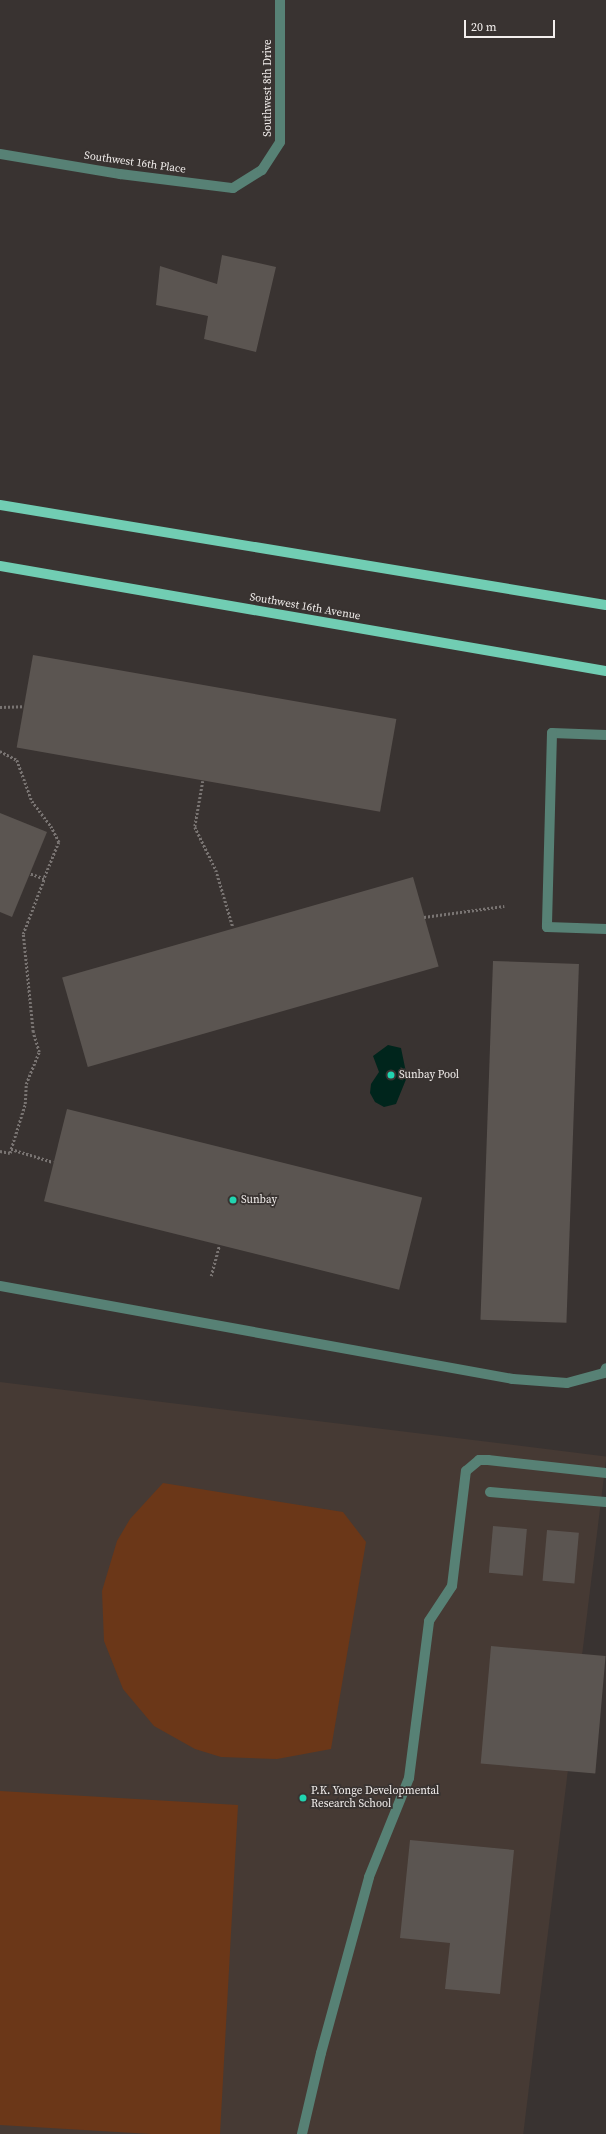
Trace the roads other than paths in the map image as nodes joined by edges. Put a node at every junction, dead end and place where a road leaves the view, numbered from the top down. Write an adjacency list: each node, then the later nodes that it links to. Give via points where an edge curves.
1 (280, 0): 3 (street, Southwest 8th Drive, via 280,142)
2 (0, 154): 3 (street, Southwest 16th Place, via 120,174 233,188)
3 (262, 170)
4 (0, 505): 6 (main road)
5 (0, 566): 7 (main road, Southwest 16th Avenue)
6 (606, 605)
7 (606, 671)
8 (606, 735): 9 (street, via 552,733 547,927)
9 (606, 929)
10 (0, 1286): 11 (street, via 513,1379 567,1383 604,1373)
11 (606, 1368)
12 (606, 1473): 15 (street, via 488,1460 479,1460 466,1471 452,1586 429,1621 409,1778 369,1876 320,2053)
13 (490, 1492): 14 (street)
14 (606, 1502)
15 (302, 2134)

